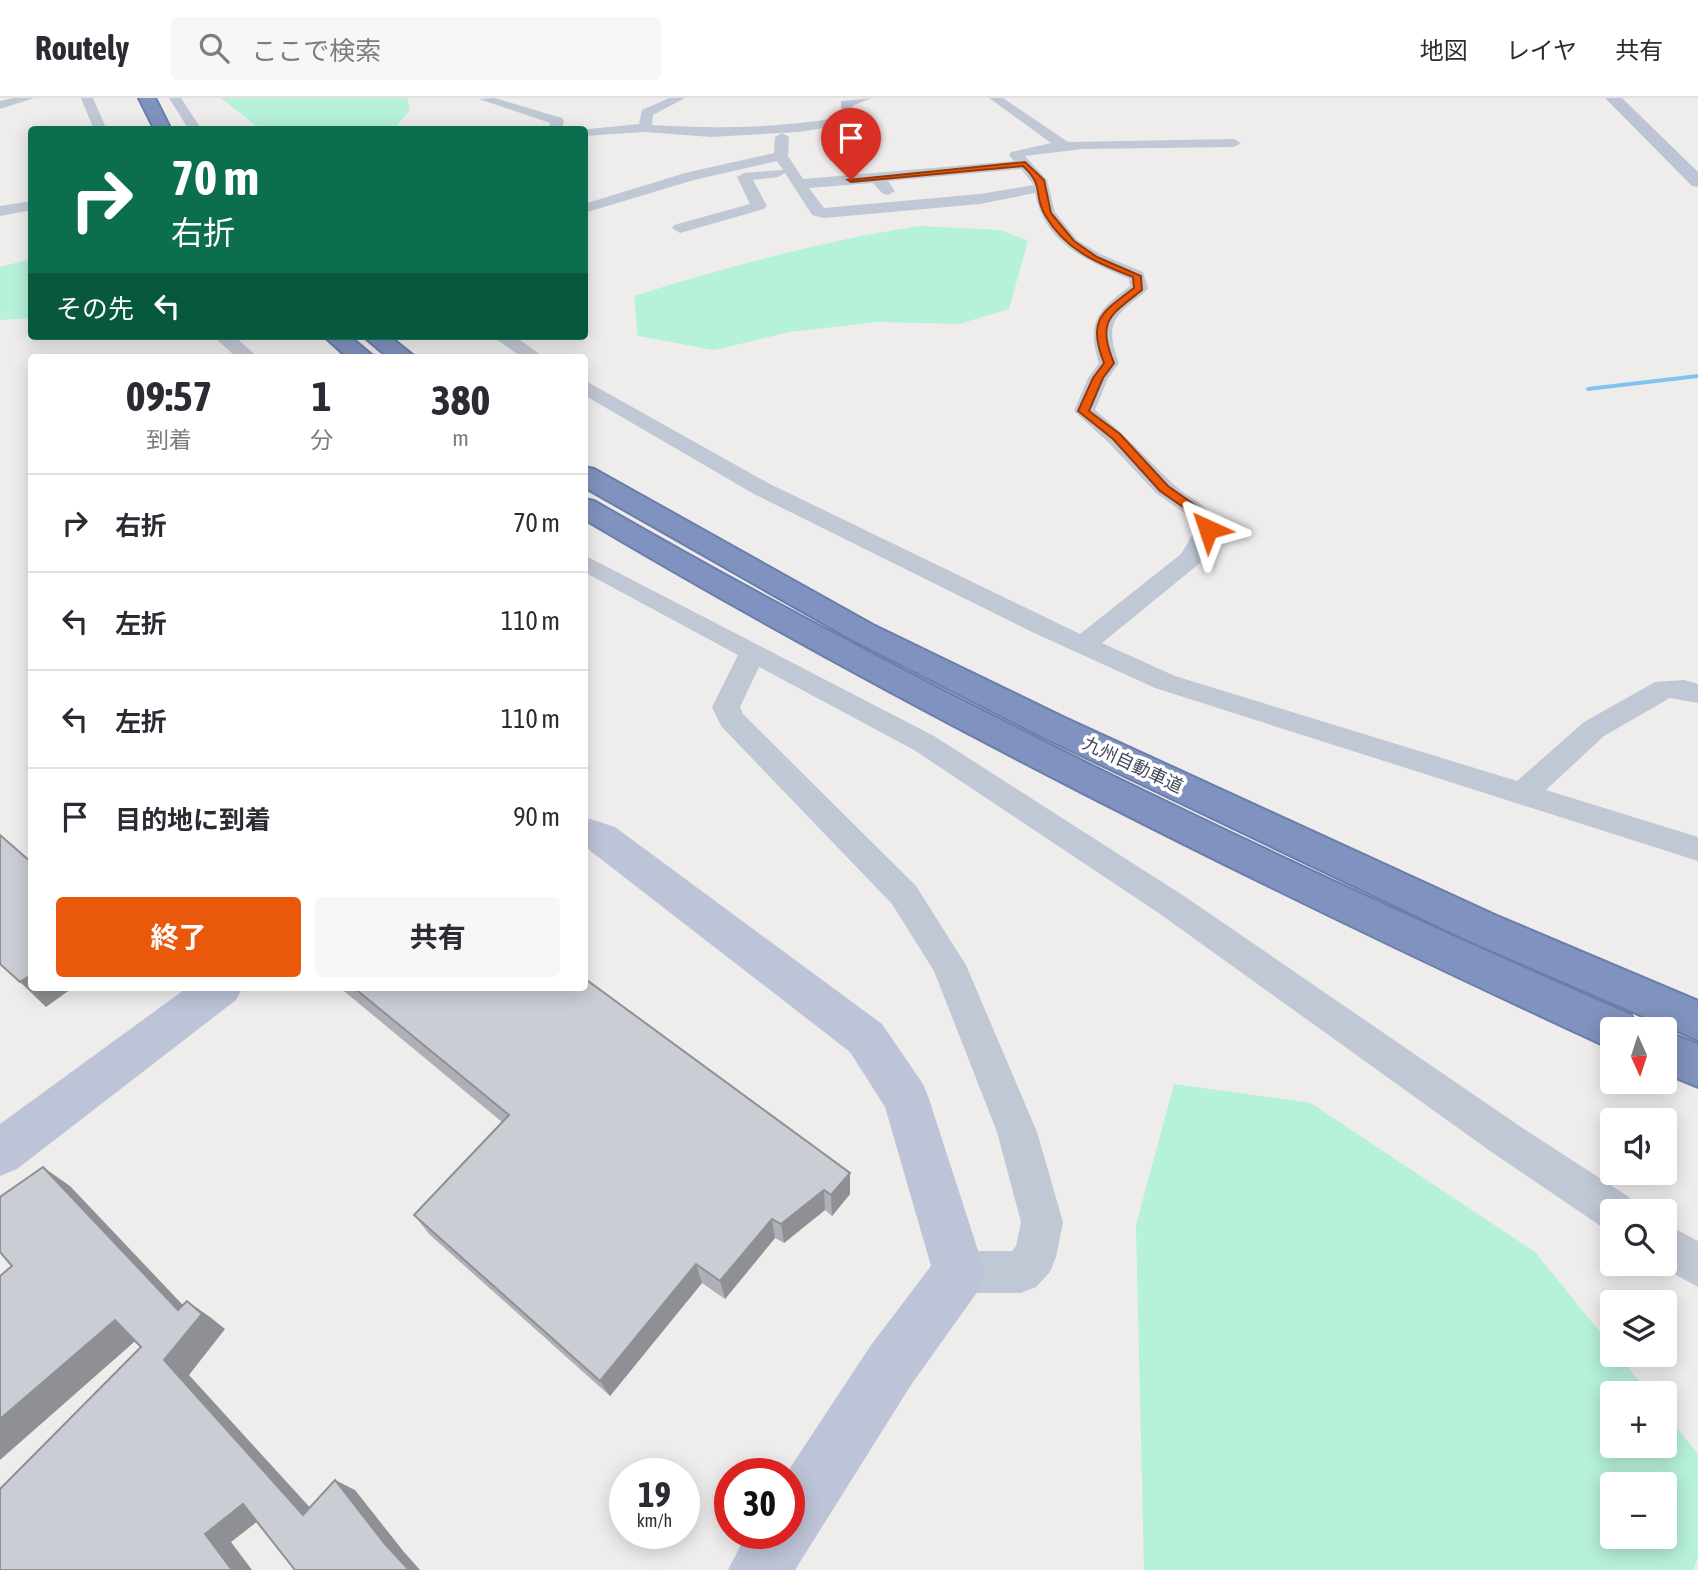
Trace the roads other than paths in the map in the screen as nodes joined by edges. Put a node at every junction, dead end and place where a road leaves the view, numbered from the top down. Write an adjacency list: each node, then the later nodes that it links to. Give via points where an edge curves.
1 (28, 98): 10 (street)
2 (87, 98): 11 (street)
3 (147, 98): 12 (highway)
4 (176, 98): 13 (street)
5 (679, 98): 15 (street, via 647,113)
6 (866, 98): 16 (street, via 845,104 842,121)
7 (995, 98): 19 (street)
8 (1613, 98): 24 (street)
9 (485, 99): 14 (street, via 557,121)
10 (0, 105)
11 (99, 126)
12 (161, 126)
13 (194, 126)
14 (555, 126)
15 (645, 128): 16 (street, via 711,133); 17 (street)
16 (782, 129): 20 (street)
17 (588, 132)
18 (1234, 143): 19 (street)
19 (1065, 146): 21 (street, via 1017,153)
20 (781, 156): 22 (street); 28 (street, via 690,176)
21 (1025, 164): 23 (street); 25 (street, via 1040,180)
22 (795, 178): 23 (street); 25 (street, via 817,212 832,213 980,199); 30 (street, via 744,177 760,206)
23 (877, 178): 26 (street)
24 (1698, 182)
25 (1040, 188): 43 (street, via 1047,213 1071,243 1137,276 1139,288 1105,319 1099,339 1109,363 1084,411 1164,488 1201,514 1208,529 1191,558)
26 (888, 191)
27 (28, 206): 29 (street)
28 (588, 208)
29 (0, 211)
30 (680, 228)
31 (227, 340): 35 (street)
32 (340, 340): 36 (highway)
33 (380, 340): 37 (highway)
34 (507, 340): 38 (street)
35 (244, 354)
36 (358, 354)
37 (399, 354)
38 (529, 354)
39 (588, 388): 43 (street, via 762,489)
40 (588, 477): 49 (highway, 九州自動車道, via 874,638)
41 (588, 509): 53 (highway, 九州自動車道, via 837,653 1032,754)
42 (588, 564): 44 (street)
43 (1083, 645): 46 (street, via 1165,682)
44 (752, 653): 57 (street, via 935,751 1172,905); 60 (street, via 726,707 731,719 904,895 949,965 1017,1132 1042,1222 1035,1256 1021,1272)
45 (1698, 694): 46 (street, via 1665,689 1594,729)
46 (1522, 794): 48 (street)
47 (588, 832): 60 (street, via 601,837 866,1038 906,1099)
48 (1698, 849)
49 (1482, 928): 51 (highway); 52 (highway, 九州自動車道)
50 (216, 991): 56 (street)
51 (1698, 1010)
52 (1698, 1021)
53 (1600, 1022)
54 (1677, 1057): 55 (highway)
55 (1698, 1066)
56 (0, 1153)
57 (1600, 1202)
58 (1677, 1252): 59 (street)
59 (1698, 1266)
60 (959, 1272): 61 (street, via 891,1364)
61 (805, 1498)
62 (773, 1549): 63 (street)
63 (759, 1570)

